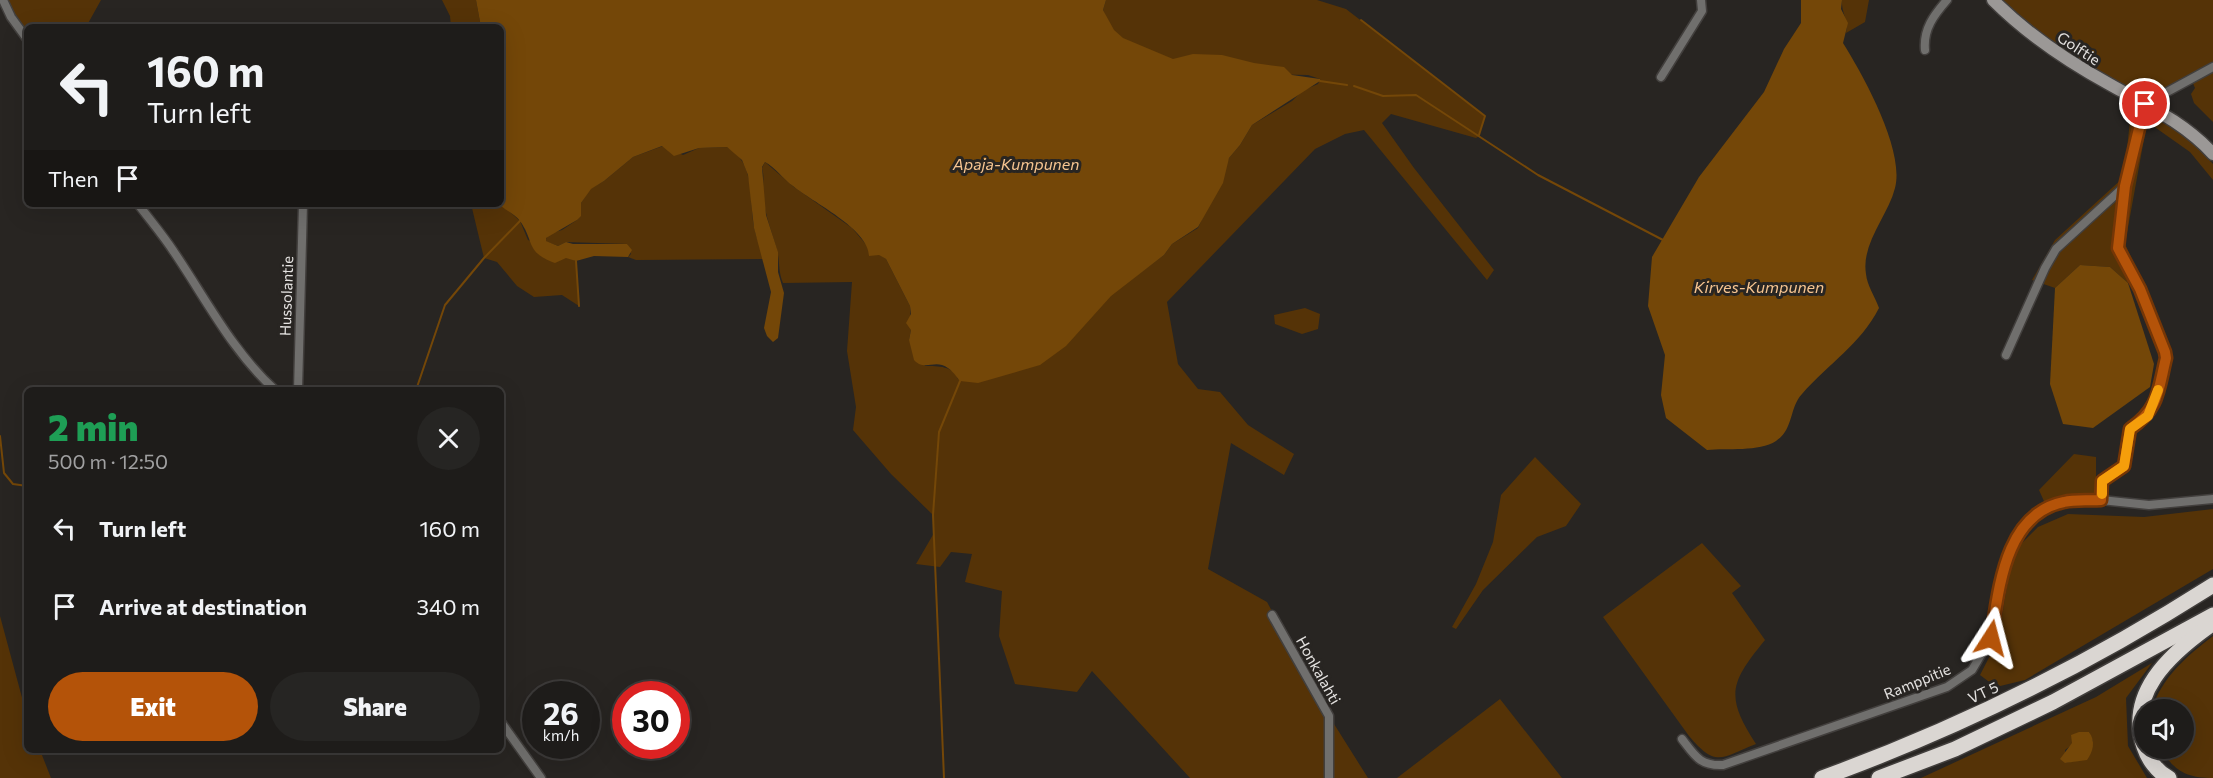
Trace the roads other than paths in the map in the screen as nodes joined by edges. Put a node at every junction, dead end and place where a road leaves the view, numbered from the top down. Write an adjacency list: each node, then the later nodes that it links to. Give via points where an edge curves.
1 (3, 0): 5 (street)
2 (1701, 0): 8 (street, via 1702,11)
3 (1947, 0): 6 (street, via 1930,21 1924,39)
4 (1994, 0): 9 (street, Golftie, via 2018,25 2070,62)
5 (24, 35)
6 (1926, 50)
7 (2213, 67): 9 (street)
8 (1661, 77)
9 (2145, 104): 10 (street, Golftie, via 2170,117); 11 (street)
10 (2213, 154)
11 (2125, 186): 14 (street, via 2056,249); 18 (street, via 2118,248 2140,289 2166,358 2156,399 2148,416 2130,429 2124,466 2102,481)
12 (140, 207): 15 (street, via 174,252 209,310)
13 (303, 207): 16 (street, Hussolantie)
14 (2006, 355)
15 (273, 387)
16 (298, 387)
17 (2213, 499): 18 (street, Ramppitie, via 2149,505)
18 (2101, 500): 24 (street, Ramppitie, via 2065,501 2047,508 2016,537 2000,582 1991,638 1972,670 1947,687 1723,765 1708,765)
19 (2213, 585): 27 (highway, VT 5, via 2092,659 2000,705 1906,747)
20 (1272, 615): 26 (street, Honkalahti, via 1329,716)
21 (2213, 615): 28 (highway, via 2053,702 1955,749)
22 (2213, 623): 29 (highway, via 2149,683 2139,713 2139,733 2146,754 2160,774)
23 (504, 726): 25 (street)
24 (1682, 739)
25 (541, 778)
26 (1329, 778)
27 (1822, 778)
28 (1879, 778)
29 (2169, 778)

